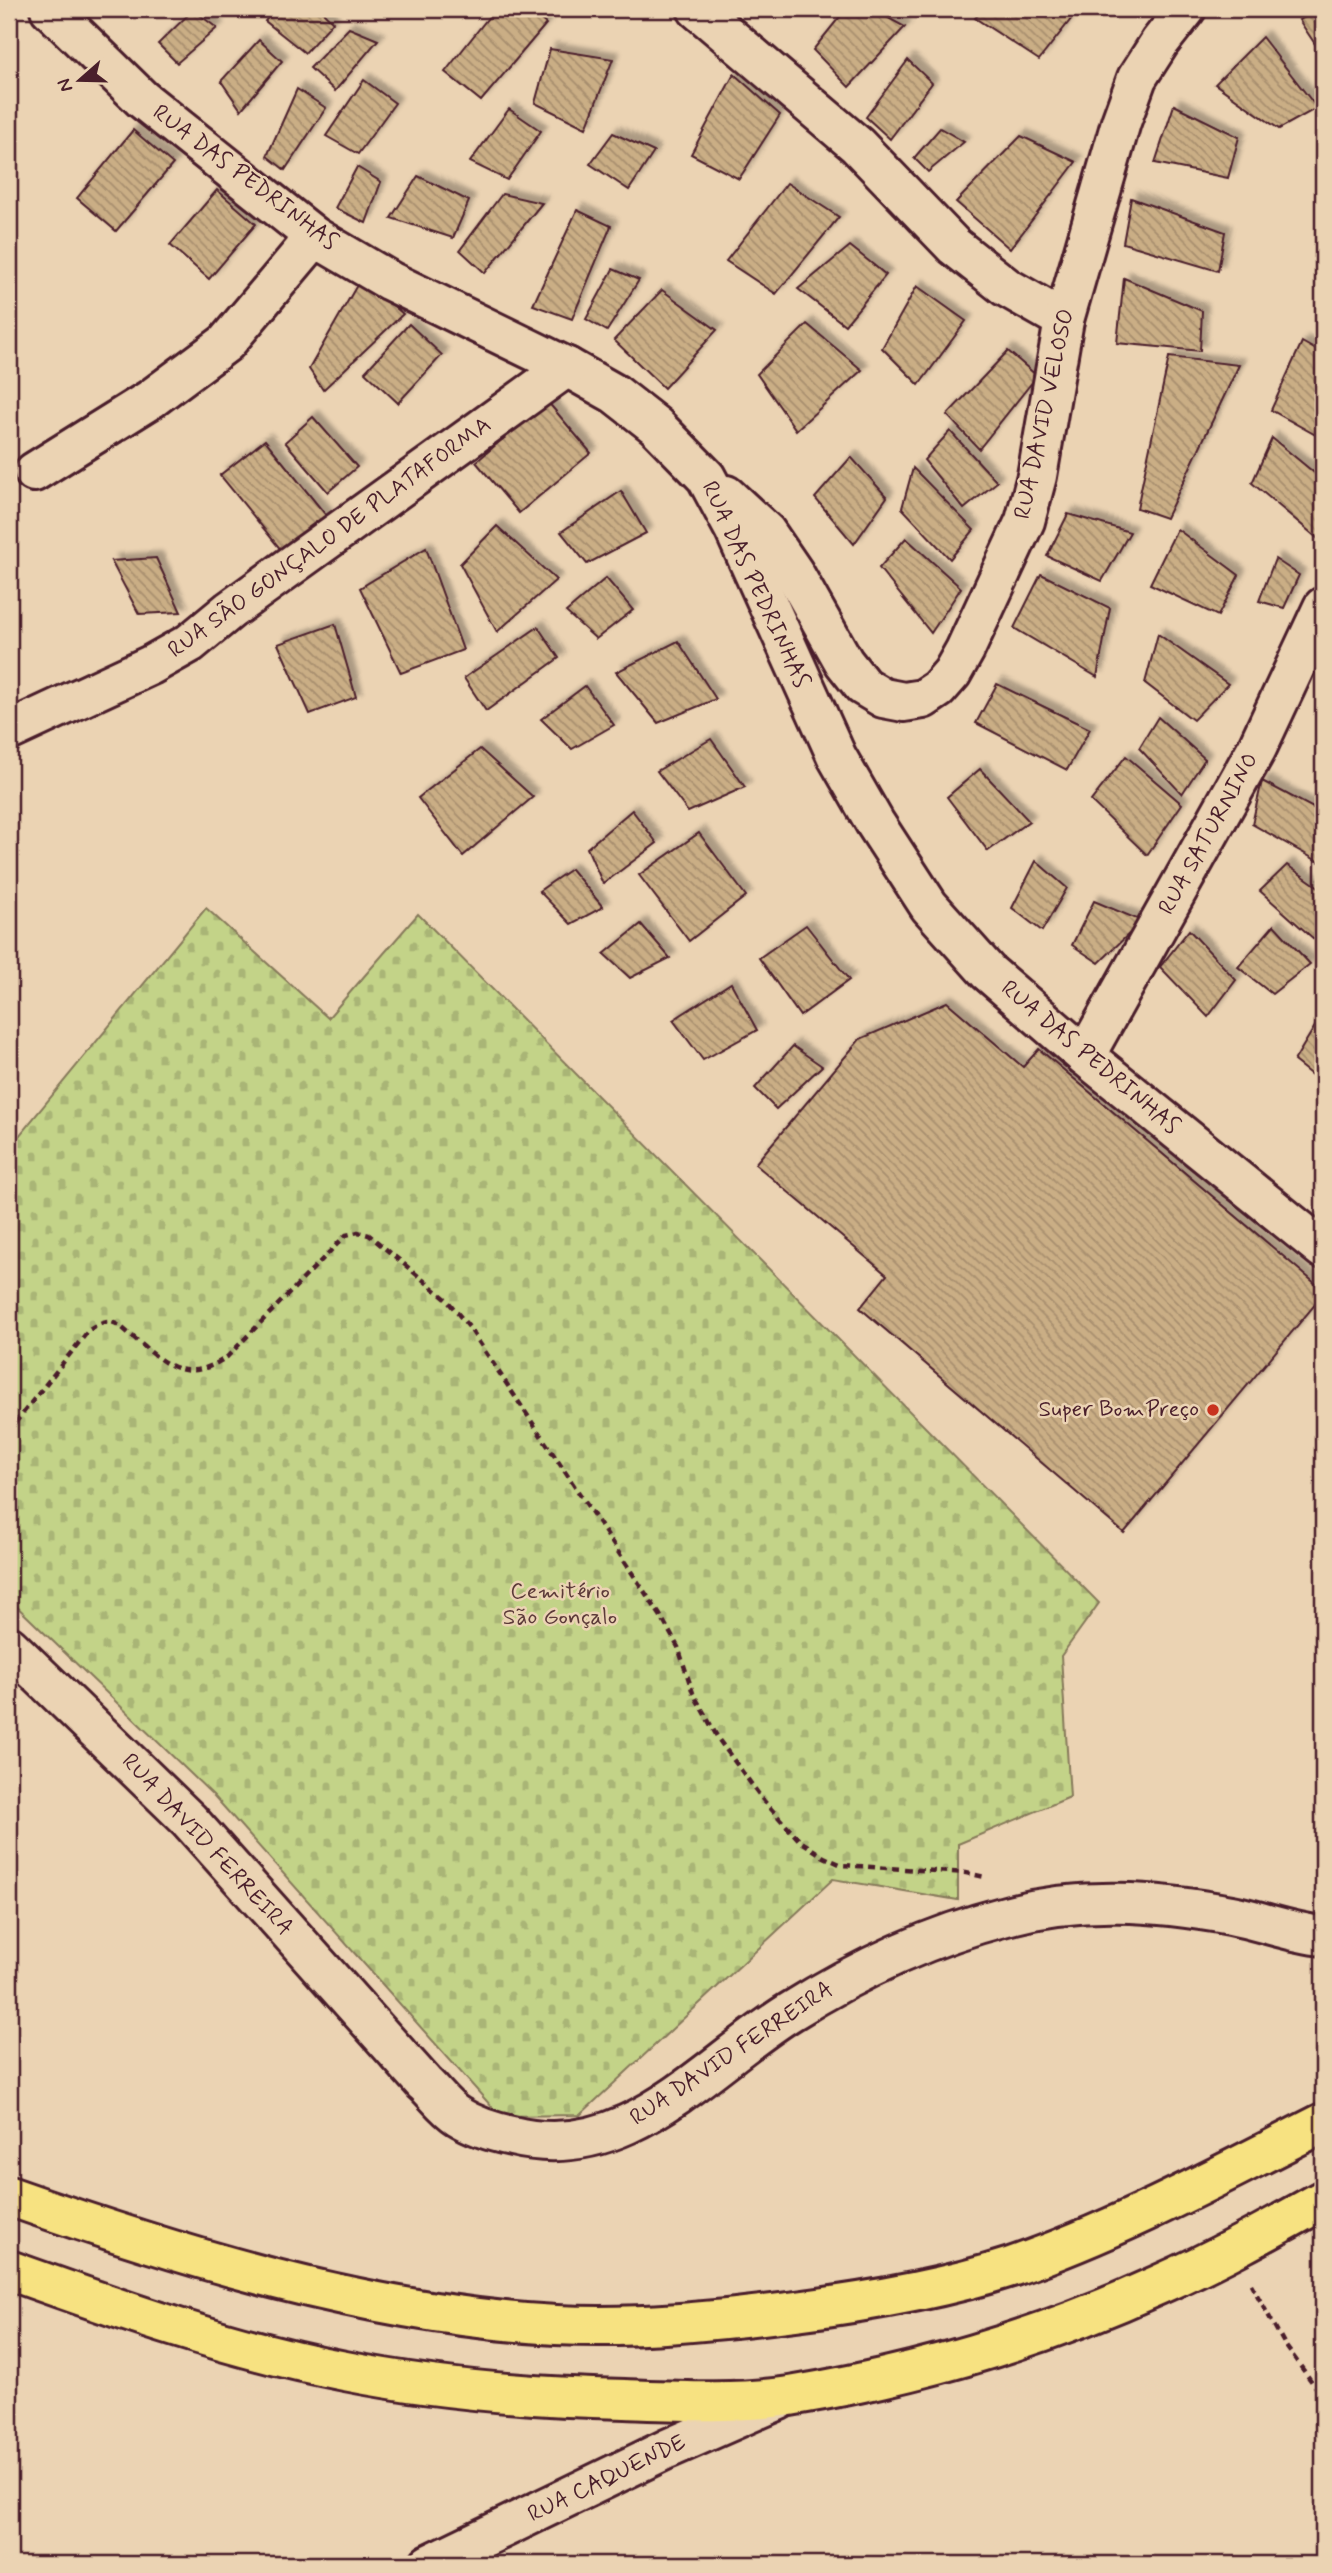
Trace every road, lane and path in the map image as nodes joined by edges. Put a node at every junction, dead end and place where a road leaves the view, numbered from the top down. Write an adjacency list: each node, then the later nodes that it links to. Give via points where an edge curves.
1 (50, 9): 4 (street, RUA DAS PEDRINHAS, via 142,99)
2 (697, 9): 5 (street, via 857,145 954,246 1006,287)
3 (1186, 9): 5 (street, RUA DAVID VELOSO, via 1138,78)
4 (315, 237): 6 (street, RUA DAS PEDRINHAS, via 390,281); 7 (street, via 226,342 151,399)
5 (1063, 320): 8 (street, RUA DAVID VELOSO, via 1025,521 953,673 923,699 883,698 863,686 766,532)
6 (567, 367): 8 (street, RUA DAS PEDRINHAS, via 615,394 656,425); 10 (street, RUA SÃO GONÇALO DE PLATAFORMA, via 190,643)
7 (34, 472)
8 (706, 477): 11 (street, RUA DAS PEDRINHAS, via 837,757 929,905 988,972)
9 (1323, 607): 11 (street, RUA SATURNINO, via 1257,748)
10 (9, 731)
11 (1085, 1056): 12 (street, RUA DAS PEDRINHAS)
12 (1323, 1249)
13 (15, 1423): 15 (path, via 98,1324 119,1325 160,1360 196,1372 227,1357 346,1235 369,1235 446,1299 469,1327 660,1615 719,1740 799,1840 842,1865 966,1873)
14 (9, 1646): 16 (street, RUA DAVID FERREIRA, via 189,1820 457,2115 488,2130 523,2139 557,2143 592,2138 627,2125 854,1973 933,1939 1007,1915 1092,1901 1147,1904 1232,1916)
15 (991, 1879)
16 (1319, 1938)
17 (1323, 2123): 18 (main road, via 1118,2224 1010,2267 830,2307 655,2325 556,2325 460,2315 338,2293 131,2239)
18 (9, 2196)
19 (1323, 2200): 20 (main road)
20 (1234, 2249): 22 (main road, via 1157,2286 962,2357); 23 (path, via 1285,2345)
21 (9, 2270): 22 (main road, via 142,2316 344,2371 558,2397 701,2401)
22 (787, 2396): 24 (street, RUA CAQUENDE, via 667,2449)
23 (1323, 2397)
24 (496, 2550): 25 (street, RUA CAQUENDE)
25 (429, 2564)

